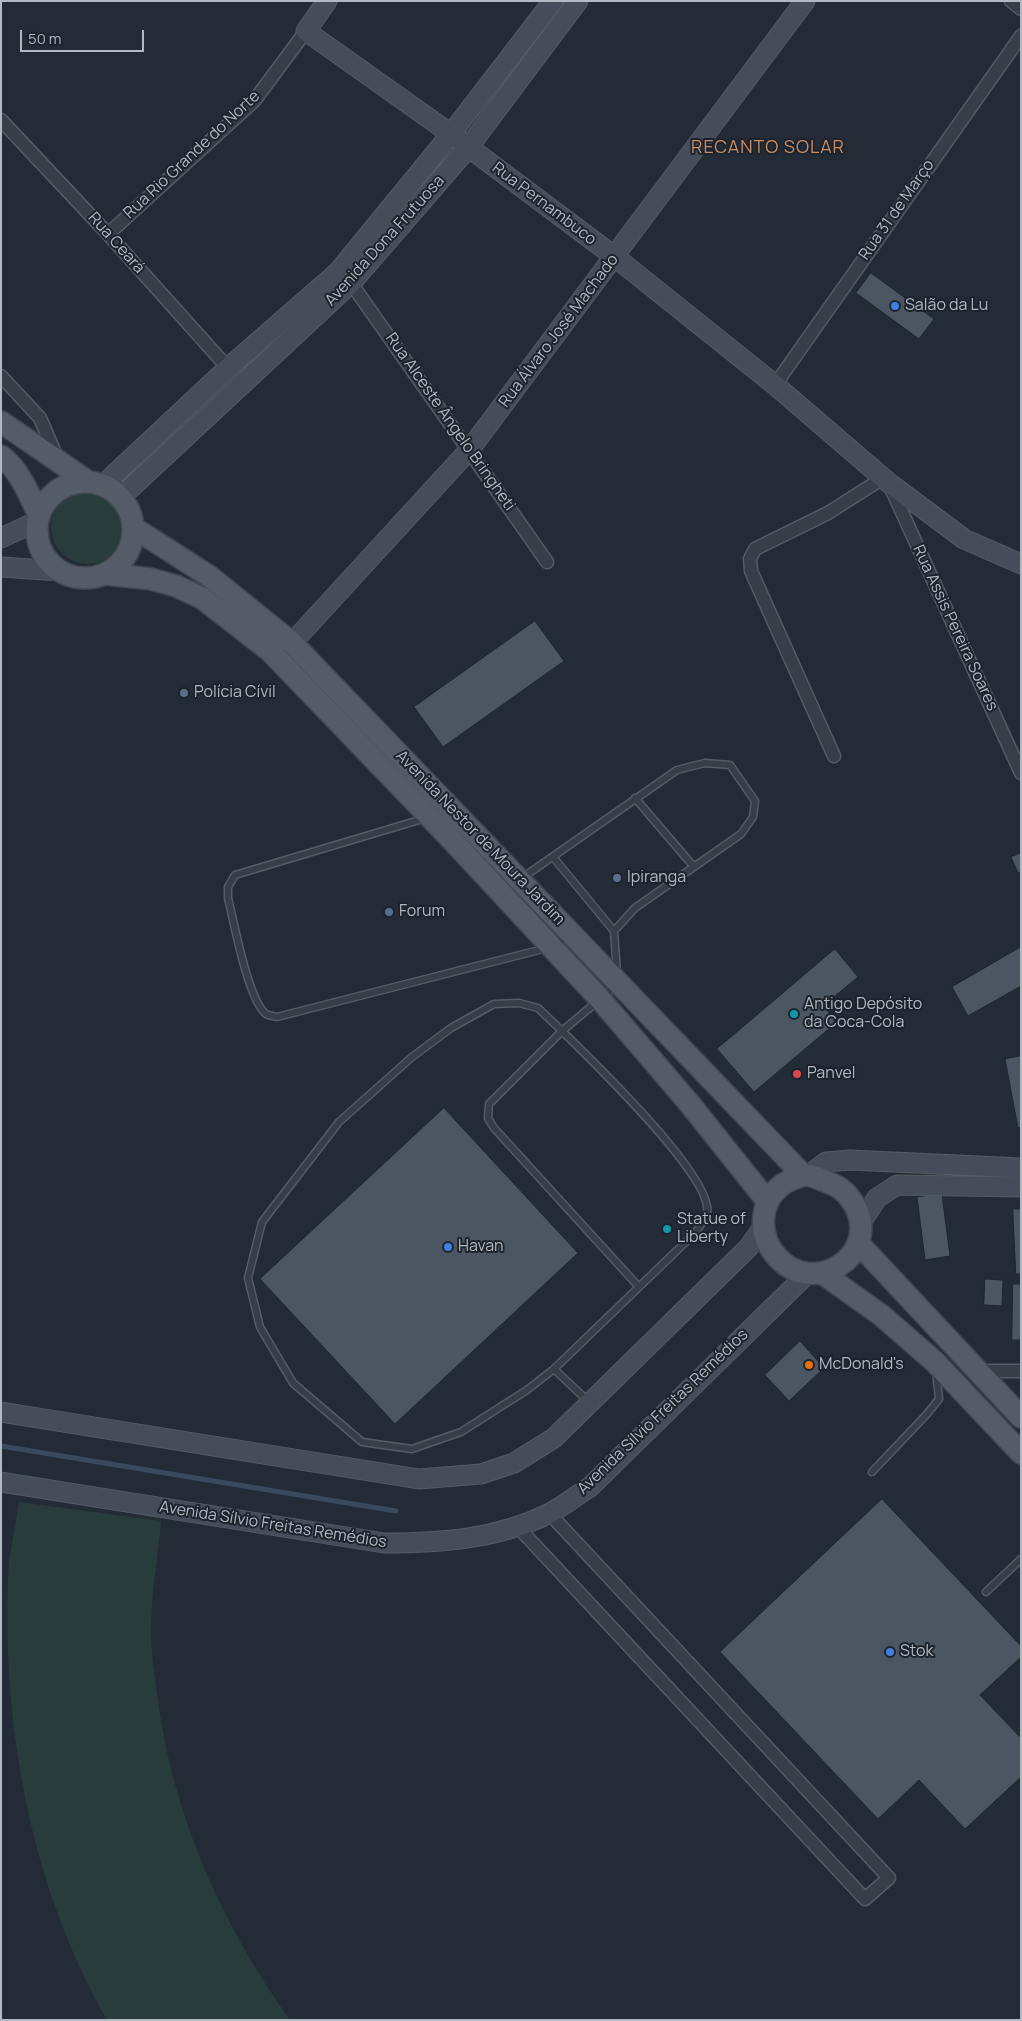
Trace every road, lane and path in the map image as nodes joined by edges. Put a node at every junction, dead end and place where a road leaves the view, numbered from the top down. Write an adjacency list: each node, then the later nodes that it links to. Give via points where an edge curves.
1 (328, 1): 7 (street, Rua Rio Grande do Norte)
2 (552, 1): 10 (street, Avenida Dona Frutuosa)
3 (578, 1): 11 (street, Avenida Dona Frutuosa)
4 (805, 1): 13 (street, Rua Álvaro José Machado)
5 (1011, 1): 6 (street)
6 (1021, 9)
7 (306, 31): 10 (street, Rua Pernambuco); 12 (street, Rua Rio Grande do Norte, via 254,101)
8 (1021, 36): 17 (street, Rua 31 de Março)
9 (1, 120): 12 (street, Rua Ceará)
10 (452, 134): 11 (street, Rua Pernambuco); 15 (street, Avenida Dona Frutuosa, via 338,272)
11 (468, 148): 13 (street, Rua Pernambuco); 14 (street, Avenida Dona Frutuosa)
12 (108, 234): 15 (street, Rua Ceará)
13 (615, 257): 17 (street, Rua Pernambuco); 19 (street, Rua Álvaro José Machado)
14 (351, 283): 19 (street, Rua Alceste Ângelo Bringheti); 24 (street, Avenida Dona Frutuosa)
15 (228, 368): 23 (street, Avenida Dona Frutuosa)
16 (1, 376): 21 (street, via 40,418)
17 (775, 385): 22 (street, Rua Pernambuco)
18 (1, 422): 21 (main road)
19 (470, 449): 28 (street, Rua Alceste Ângelo Bringheti); 33 (street, Rua Álvaro José Machado)
20 (1, 456): 25 (main road, via 19,475)
21 (59, 462): 23 (main road)
22 (886, 481): 29 (street, Rua Pernambuco, via 964,539); 34 (street, via 755,549 750,559 754,579); 35 (street, Rua Assis Pereira Soares)
23 (95, 483): 24 (main road); 25 (main road, via 74,482 61,488 52,495)
24 (121, 497): 26 (main road, via 130,511)
25 (38, 518): 27 (street); 31 (main road, via 37,538 42,551)
26 (134, 528): 32 (main road, via 129,552 120,565); 33 (main road, Avenida Nestor de Moura Jardim, via 209,576)
27 (1, 538)
28 (547, 562)
29 (1021, 564)
30 (1, 567): 31 (street)
31 (60, 572): 32 (main road, Avenida Nestor de Moura Jardim, via 75,578)
32 (106, 574): 37 (main road, Avenida Nestor de Moura Jardim, via 151,579 202,598 270,651)
33 (292, 643): 37 (main road, Avenida Nestor de Moura Jardim)
34 (834, 756)
35 (1021, 773)
36 (634, 798): 40 (lane); 41 (lane); 41 (lane, via 677,770 705,763 730,765 755,801 753,817 741,834)
37 (438, 810): 38 (main road, Avenida Nestor de Moura Jardim); 39 (main road, Avenida Nestor de Moura Jardim); 45 (lane, via 235,875 228,887 228,898 259,1006 267,1015 277,1017)
38 (467, 824): 39 (main road); 42 (main road, Avenida Nestor de Moura Jardim)
39 (450, 838): 42 (main road, Avenida Nestor de Moura Jardim)
40 (553, 857): 42 (lane); 43 (lane)
41 (694, 867): 43 (lane, via 635,908)
42 (511, 888): 44 (main road, Avenida Nestor de Moura Jardim); 45 (main road, Avenida Nestor de Moura Jardim)
43 (614, 931): 46 (lane)
44 (572, 934): 45 (lane); 46 (main road, Avenida Nestor de Moura Jardim)
45 (551, 947): 47 (main road, Avenida Nestor de Moura Jardim)
46 (618, 984): 47 (lane); 50 (main road, Avenida Nestor de Moura Jardim)
47 (600, 999): 48 (lane); 52 (main road, Avenida Nestor de Moura Jardim)
48 (562, 1031): 57 (lane, via 682,1158 705,1197 707,1213 695,1233); 57 (lane, via 489,1104 488,1118 530,1170); 59 (lane, via 538,1008 519,1003 494,1004 451,1028 412,1057 338,1122 262,1222 248,1278 260,1327 293,1383 362,1442 412,1449 461,1432)
49 (1021, 1168): 50 (street, via 850,1160 826,1162)
50 (806, 1175): 52 (main road, via 782,1184); 53 (main road, Avenida Nestor de Moura Jardim, via 846,1192)
51 (1021, 1187): 53 (street, via 898,1185 877,1198)
52 (768, 1202): 54 (main road)
53 (862, 1221): 55 (main road)
54 (763, 1227): 56 (main road, via 769,1249 785,1266); 62 (street, via 749,1247)
55 (858, 1243): 56 (main road, via 836,1269); 60 (main road)
56 (815, 1274): 58 (main road, via 881,1315); 68 (street, Avenida Sílvio Freitas Remédios, via 590,1486)
57 (639, 1286): 59 (lane)
58 (935, 1362): 65 (main road); 66 (lane, via 939,1399)
59 (554, 1369): 62 (lane)
60 (979, 1371): 61 (street); 64 (main road)
61 (1021, 1371)
62 (590, 1404): 63 (street, via 554,1438 514,1463 481,1474 419,1479)
63 (1, 1412)
64 (1021, 1417)
65 (1021, 1453)
66 (872, 1472)
67 (1, 1482): 69 (street, Avenida Sílvio Freitas Remédios, via 384,1543 436,1543 478,1537)
68 (549, 1514): 69 (street, Avenida Sílvio Freitas Remédios); 69 (street, via 889,1878 865,1899)
69 (517, 1526)
70 (1021, 1559): 71 (lane)
71 (986, 1592)

